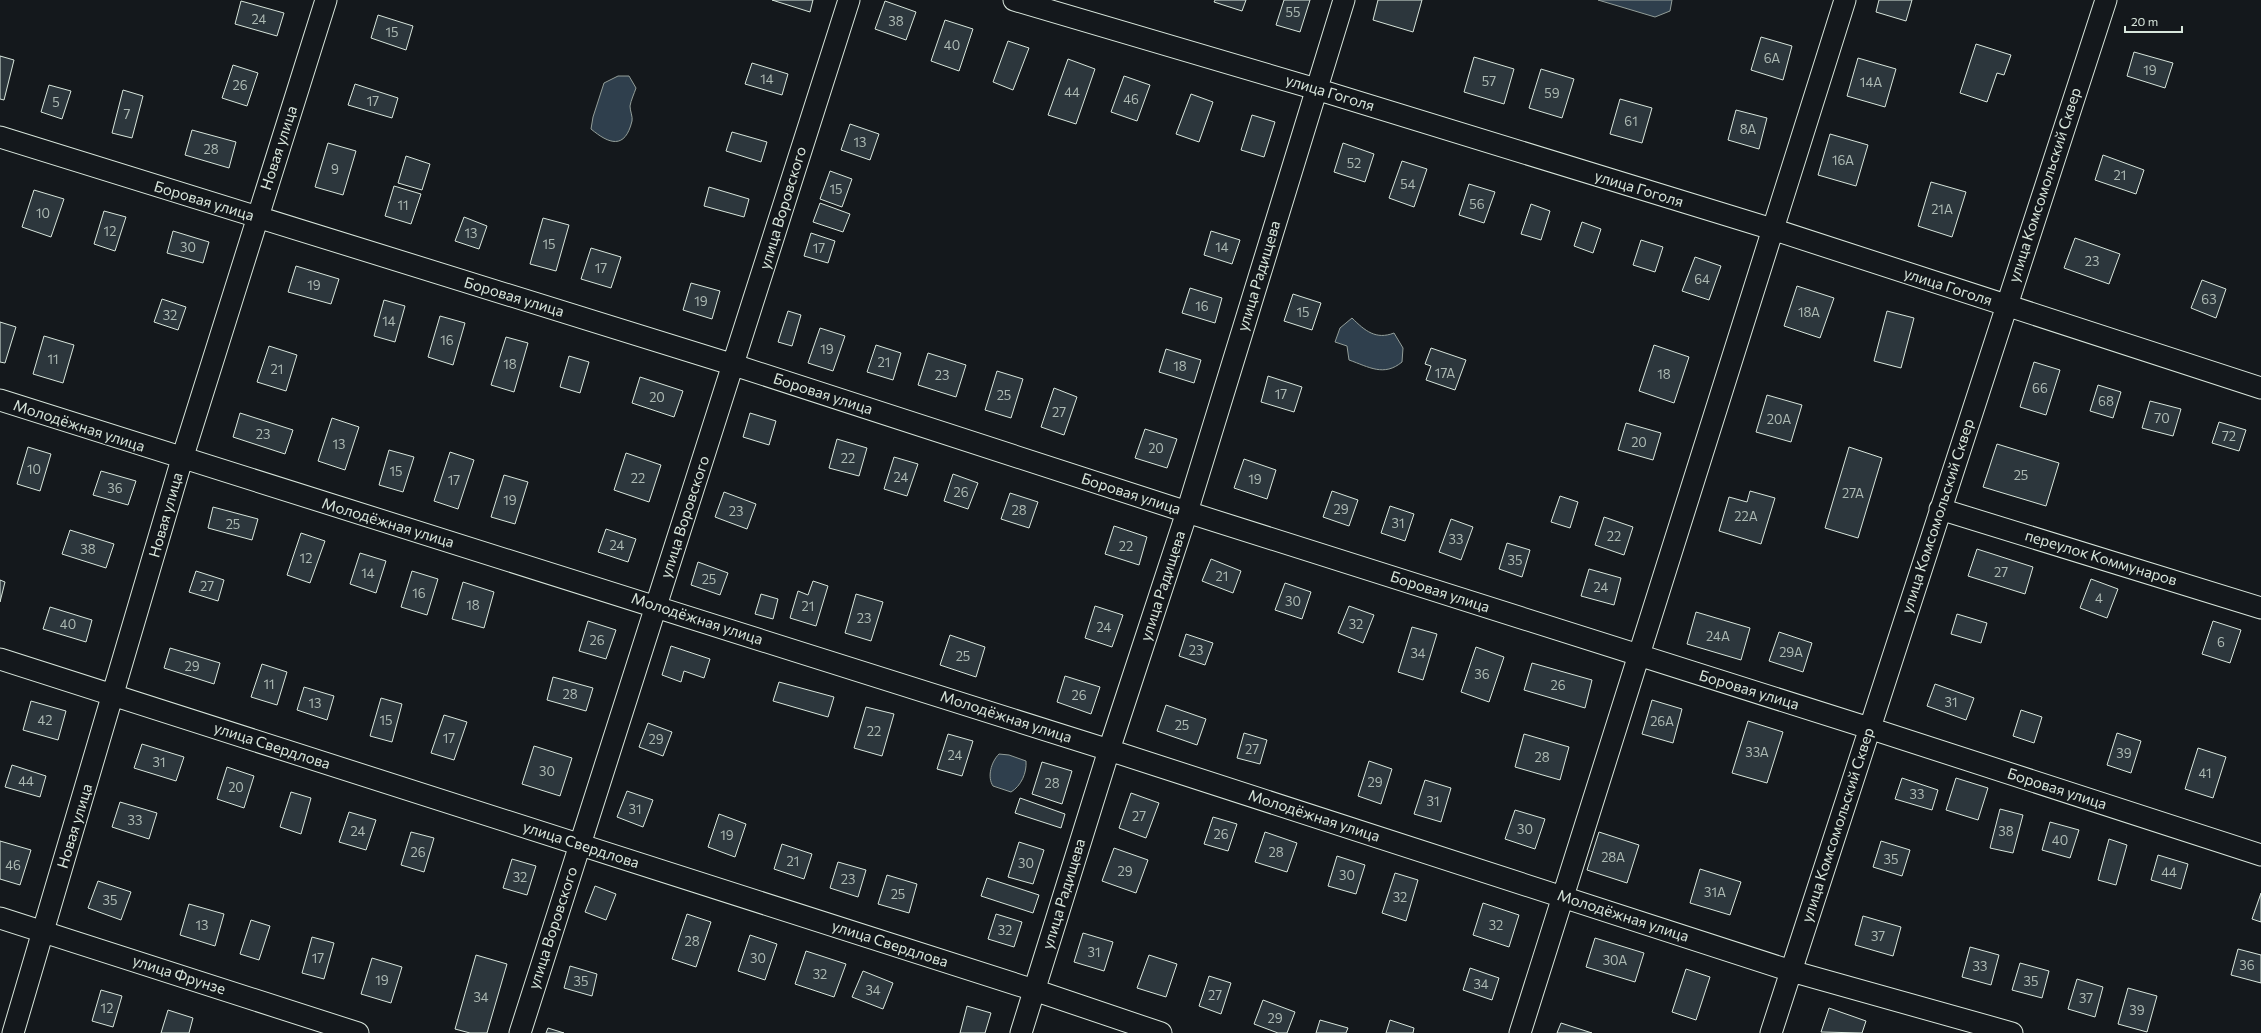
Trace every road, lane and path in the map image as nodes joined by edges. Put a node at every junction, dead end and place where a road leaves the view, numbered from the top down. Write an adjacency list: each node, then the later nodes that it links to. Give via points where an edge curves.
1 (326, 0): 9 (street, Новая улица)
2 (849, 0): 12 (street, улица Воровского)
3 (1014, 0): 7 (street, улица Гоголя)
4 (1344, 0): 7 (street, улица Радищева)
5 (1845, 0): 10 (street)
6 (2106, 0): 11 (street, улица Комсомольский Сквер)
7 (1316, 89): 10 (street, улица Гоголя); 17 (street, улица Радищева)
8 (0, 137): 9 (street, Боровая улица)
9 (257, 217): 12 (street, Боровая улица); 15 (street, Новая улица)
10 (1772, 229): 11 (street, улица Гоголя); 20 (street)
11 (2006, 306): 13 (street, улица Гоголя); 16 (street, улица Комсомольский Сквер)
12 (734, 365): 17 (street, Боровая улица); 18 (street, улица Воровского)
13 (2261, 388)
14 (0, 400): 15 (street, Молодёжная улица)
15 (182, 459): 18 (street, Молодёжная улица); 22 (street, Новая улица)
16 (1940, 509): 19 (street, переулок Коммунаров); 23 (street, улица Комсомольский Сквер)
17 (1186, 512): 20 (street, Боровая улица); 24 (street, улица Радищева)
18 (657, 606): 24 (street, Молодёжная улица); 25 (street, улица Воровского)
19 (2261, 608)
20 (1639, 655): 23 (street, Боровая улица); 27 (street)
21 (0, 659): 22 (street, улица Свердлова)
22 (114, 695): 25 (street, улица Свердлова); 29 (street, Новая улица)
23 (1869, 728): 26 (street, Боровая улица); 30 (street, улица Комсомольский Сквер)
24 (1109, 750): 27 (street, Молодёжная улица); 31 (street, улица Радищева)
25 (580, 845): 31 (street, улица Свердлова); 34 (street, улица Воровского)
26 (2261, 855)
27 (1563, 897): 30 (street, Молодёжная улица); 37 (street)
28 (0, 918): 29 (street, улица Фрунзе)
29 (43, 931): 32 (street, Новая улица); 33 (street, улица Фрунзе)
30 (1791, 971): 38 (street, улица Комсомольский Сквер); 39 (street, Молодёжная улица)
31 (1034, 990): 35 (street, улица Радищева); 36 (street, улица Свердлова)
32 (13, 1033)
33 (358, 1033)
34 (520, 1033)
35 (1022, 1033)
36 (1162, 1033)
37 (1520, 1033)
38 (1771, 1033)
39 (2012, 1033)

